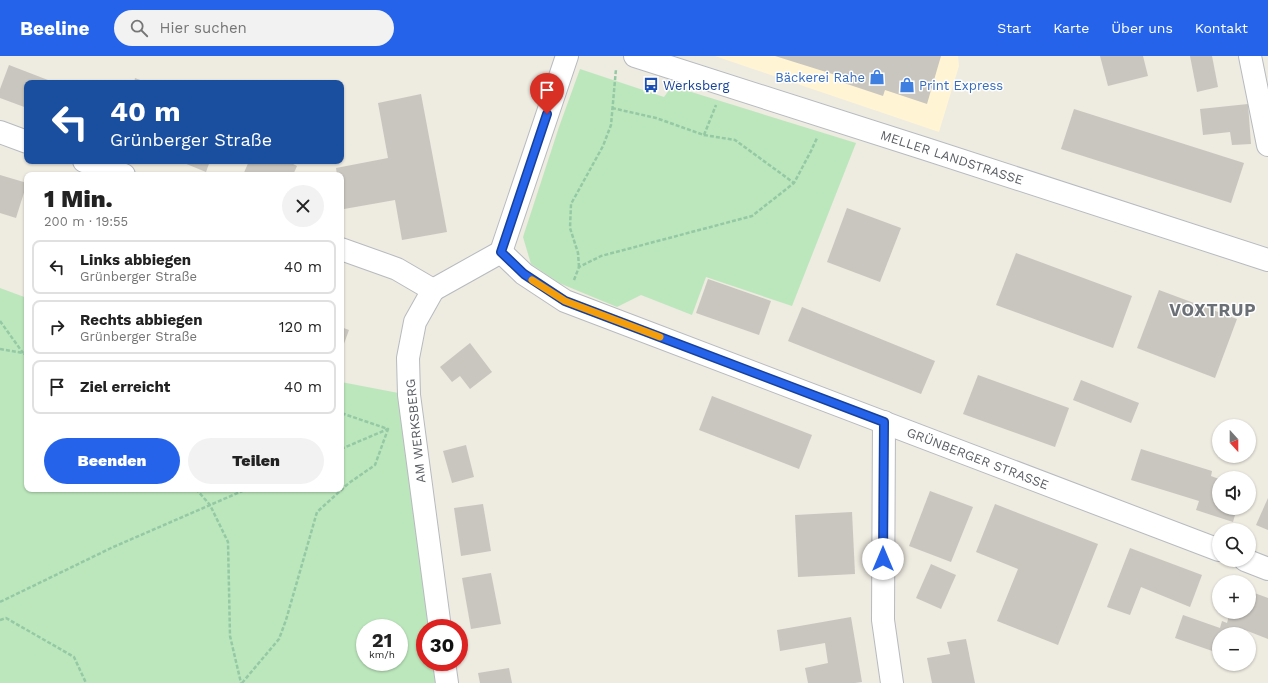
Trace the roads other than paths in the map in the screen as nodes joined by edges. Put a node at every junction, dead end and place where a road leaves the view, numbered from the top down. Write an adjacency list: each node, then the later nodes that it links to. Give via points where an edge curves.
1 (566, 56): 10 (street)
2 (1250, 56): 6 (street)
3 (626, 60): 11 (street, MELLER LANDSTRASSE, via 725,84)
4 (0, 132): 5 (street)
5 (24, 141)
6 (1268, 145)
7 (93, 164): 8 (street)
8 (115, 172)
9 (344, 251): 12 (street, via 397,269)
10 (501, 252): 12 (street); 13 (street, GRÜNBERGER STRASSE, via 524,274 565,301)
11 (1268, 260)
12 (433, 290): 17 (street, AM WERKSBERG, via 415,322 408,358 409,395)
13 (884, 422): 14 (street, GRÜNBERGER STRASSE); 20 (street, via 882,620)
14 (1212, 547)
15 (1256, 564): 16 (street)
16 (1268, 569)
17 (439, 619)
18 (445, 671): 19 (street)
19 (447, 683)
20 (892, 683)

